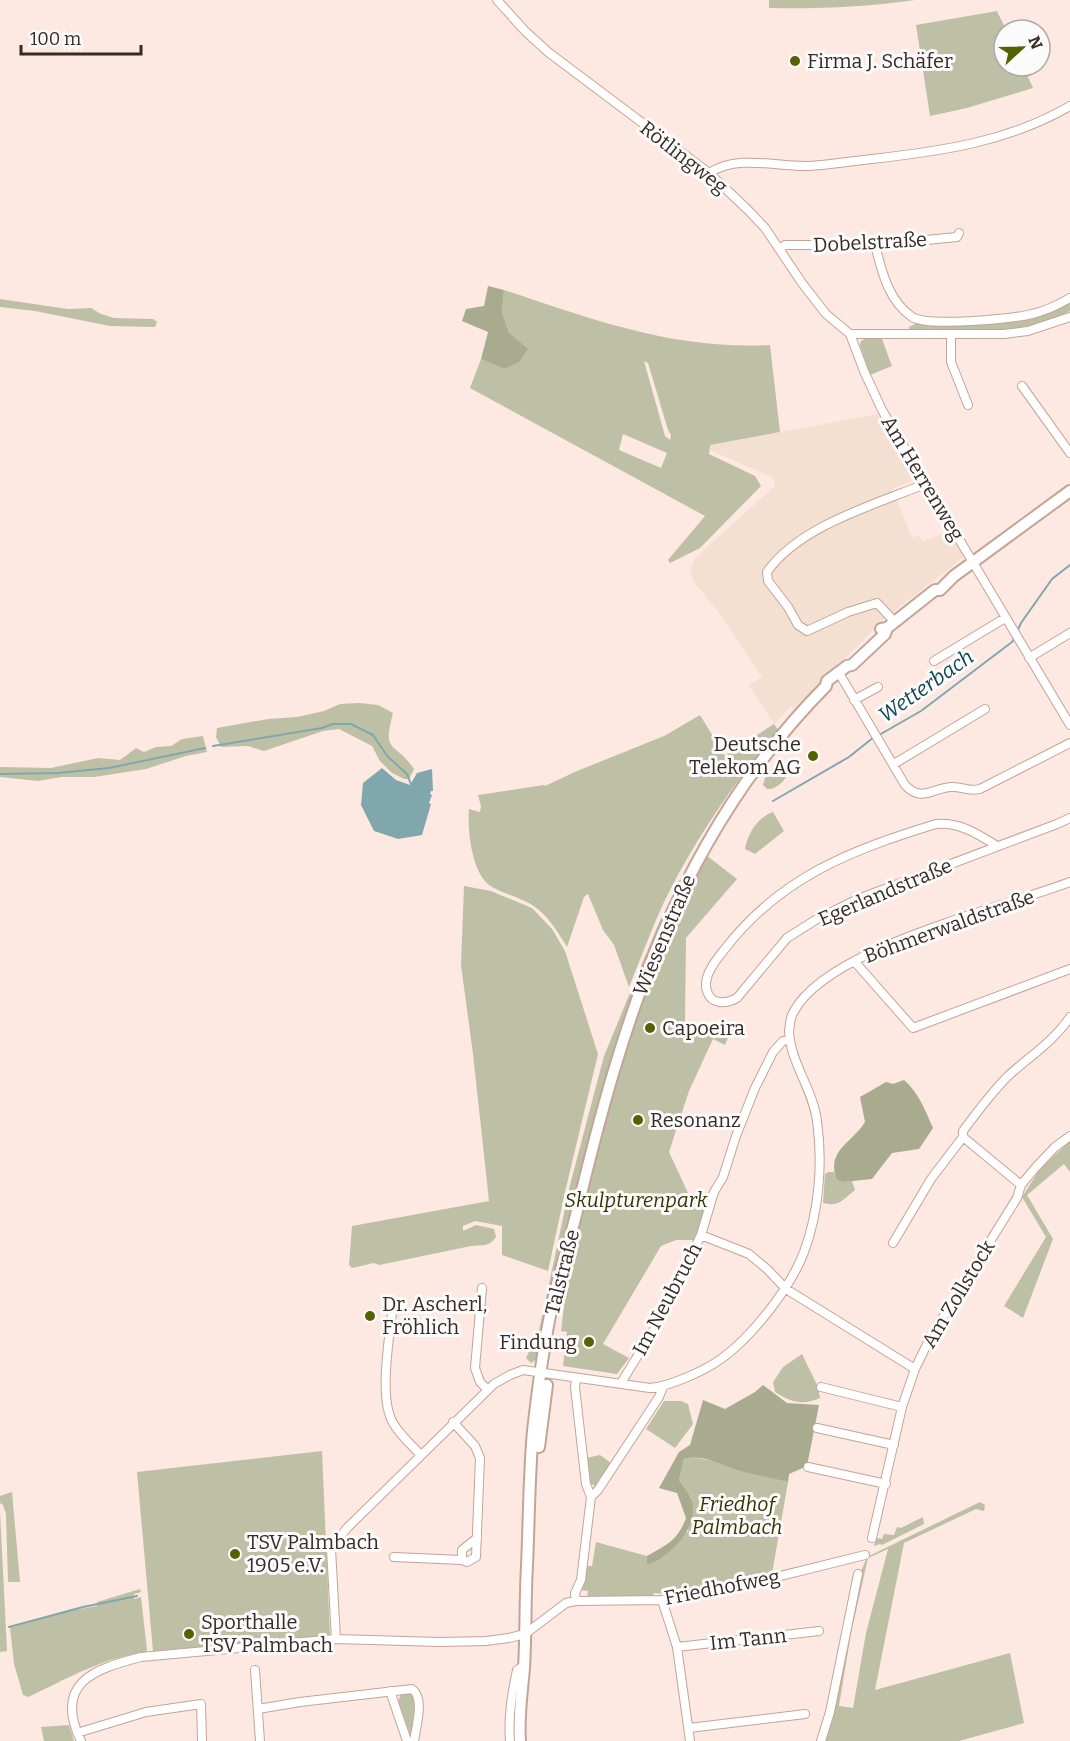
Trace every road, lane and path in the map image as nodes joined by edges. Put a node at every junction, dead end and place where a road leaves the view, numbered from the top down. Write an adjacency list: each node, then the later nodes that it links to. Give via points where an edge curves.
1 (497, 0): 3 (street, Rötlingweg, via 548,52)
2 (1070, 106): 3 (street, via 1020,131 955,148 807,166 743,163 725,165)
3 (709, 173): 6 (street, Rötlingweg, via 748,210)
4 (959, 233): 5 (street, Dobelstraße, via 957,237)
5 (875, 245): 6 (street, Dobelstraße, via 786,245); 7 (street, via 891,295 918,320 1013,318 1043,311)
6 (779, 249): 9 (street, Rötlingweg, via 826,314)
7 (1070, 298)
8 (1070, 317): 10 (street, via 1028,332)
9 (850, 334): 10 (street); 14 (street, Am Herrenweg, via 870,386)
10 (951, 334): 12 (street, via 951,362)
11 (1022, 386): 13 (street)
12 (968, 405)
13 (1070, 453)
14 (925, 484): 16 (street, Am Herrenweg); 18 (street, via 819,528 801,539 767,572 768,581 798,625 807,631 878,603)
15 (1070, 491): 16 (main road, Wiesenstraße)
16 (974, 561): 17 (street, Am Herrenweg); 18 (main road, Wiesenstraße, via 942,581)
17 (1005, 618): 20 (street, Am Herrenweg); 21 (street)
18 (891, 625): 22 (main road, Wiesenstraße, via 852,665)
19 (1070, 633): 20 (street)
20 (1029, 658): 26 (street, Am Herrenweg)
21 (934, 661)
22 (841, 671): 24 (street); 39 (main road, Wiesenstraße, via 831,676 777,741 731,804 671,911 647,968 613,1071)
23 (878, 687): 24 (street)
24 (854, 700): 28 (street)
25 (984, 709): 28 (street)
26 (1070, 725)
27 (1070, 743): 28 (street, via 971,792 950,787 912,793)
28 (894, 764)
29 (1070, 818): 30 (street, Egerlandstraße)
30 (997, 846): 30 (street, Egerlandstraße, via 858,899 817,919 787,938 741,994 726,1004 715,1001 707,992 707,977 733,938 768,902 803,877 855,853 936,824 959,826)
31 (1070, 882): 32 (street, Böhmerwaldstraße, via 875,950)
32 (854, 961): 33 (street, via 913,1028); 35 (street, Böhmerwaldstraße, via 813,988 792,1014)
33 (1070, 969)
34 (1070, 1017): 36 (street, via 985,1101 963,1131)
35 (789, 1034): 40 (street, Im Neubruch, via 773,1052 755,1088); 43 (street, via 813,1101 819,1162 816,1205 808,1240)
36 (963, 1137): 38 (street); 41 (street, via 931,1179)
37 (1070, 1137): 38 (street, Am Zollstock, via 1054,1147)
38 (1021, 1185): 45 (street, Am Zollstock, via 1017,1198)
39 (575, 1219): 46 (main road, Talstraße)
40 (701, 1235): 43 (street, via 749,1254); 48 (street, Im Neubruch, via 659,1321)
41 (893, 1243)
42 (482, 1288): 51 (street, via 475,1368)
43 (786, 1289): 45 (street); 49 (street, via 723,1358)
44 (393, 1304): 56 (street, via 387,1411 399,1432)
45 (915, 1369): 52 (street, Am Zollstock)
46 (545, 1373): 47 (street); 51 (street, via 523,1370); 69 (main road, Talstraße, via 531,1454)
47 (576, 1378): 48 (street); 59 (street, via 586,1484)
48 (621, 1383): 49 (street)
49 (663, 1387): 59 (street)
50 (821, 1387): 52 (street)
51 (488, 1390): 53 (street)
52 (902, 1407): 55 (street, Am Zollstock)
53 (453, 1422): 56 (street); 60 (street, via 475,1446 480,1458)
54 (817, 1428): 55 (street)
55 (894, 1445): 58 (street, Am Zollstock)
56 (420, 1454): 70 (street, via 346,1528 331,1550)
57 (808, 1467): 58 (street)
58 (886, 1484): 61 (street, Am Zollstock)
59 (591, 1497): 67 (street)
60 (477, 1538): 64 (street, via 462,1550); 64 (street, via 476,1557 467,1562)
61 (872, 1538)
62 (865, 1555): 66 (street, Friedhofweg)
63 (394, 1557): 64 (street)
64 (462, 1560)
65 (858, 1574): 87 (street)
66 (662, 1600): 67 (street, Friedhofweg); 71 (street)
67 (576, 1601): 69 (street)
68 (819, 1631): 71 (street, Im Tann)
69 (525, 1634): 70 (street, via 486,1641); 72 (main road, Talstraße)
70 (336, 1640): 78 (street, via 149,1656 118,1663 85,1678 72,1696)
71 (677, 1647): 77 (street)
72 (524, 1666): 84 (street, Talstraße, via 517,1670 510,1706); 85 (main road, Talstraße)
73 (255, 1670): 75 (street)
74 (390, 1691): 75 (street); 82 (street); 83 (street, via 412,1689 419,1698)
75 (258, 1709): 81 (street)
76 (805, 1714): 77 (street)
77 (689, 1728): 86 (street)
78 (77, 1733): 79 (street); 80 (street, via 146,1712 201,1704)
79 (81, 1741)
80 (202, 1741)
81 (260, 1741)
82 (407, 1741)
83 (414, 1741)
84 (510, 1741)
85 (520, 1741)
86 (690, 1741)
87 (821, 1741)

